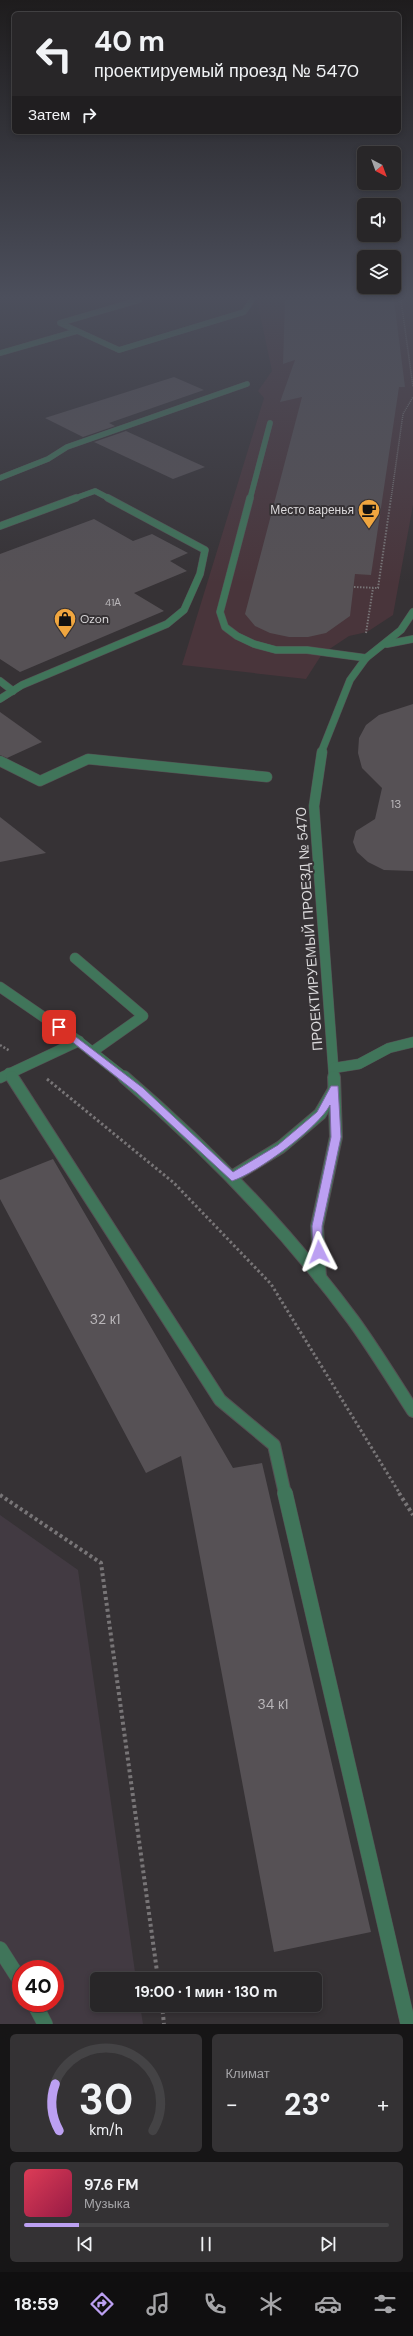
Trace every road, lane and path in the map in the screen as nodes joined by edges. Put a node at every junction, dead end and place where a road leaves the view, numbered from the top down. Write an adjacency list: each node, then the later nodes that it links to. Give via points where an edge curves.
1 (217, 394): 4 (street, via 68,447 48,459)
2 (413, 397): 7 (path, via 403,414 378,588)
3 (270, 423): 11 (street, via 220,612 225,627 236,636 276,650 307,650)
4 (0, 478)
5 (0, 526): 13 (street, via 95,492 205,550 200,574 184,610 167,624)
6 (354, 586): 7 (path)
7 (373, 588): 10 (path, via 366,633)
8 (413, 612): 10 (street, ПРОЕКТИРУЕМЫЙ ПРОЕЗД № 5470, via 401,630)
9 (413, 639): 10 (street, ПРОЕКТИРУЕМЫЙ ПРОЕЗД № 5470)
10 (382, 646): 11 (street, ПРОЕКТИРУЕМЫЙ ПРОЕЗД № 5470)
11 (366, 658): 24 (street, ПРОЕКТИРУЕМЫЙ ПРОЕЗД № 5470, via 350,680 320,757 314,806)
12 (0, 682): 13 (street)
13 (13, 691): 14 (street)
14 (0, 699)
15 (0, 761): 16 (street, via 40,781 88,759)
16 (267, 777)
17 (75, 958): 22 (street, via 143,1016)
18 (0, 987): 19 (street)
19 (79, 1041): 22 (street); 23 (street)
20 (413, 1042): 24 (street, via 389,1048 359,1064)
21 (0, 1044): 23 (path)
22 (92, 1052): 27 (street, via 140,1091)
23 (29, 1064): 25 (street); 31 (path, via 174,1183 271,1284)
24 (334, 1068): 26 (street, ПРОЕКТИРУЕМЫЙ ПРОЕЗД № 5470)
25 (5, 1075): 39 (street, via 220,1400 274,1445)
26 (335, 1088): 27 (street, via 320,1114 282,1147); 28 (street, ПРОЕКТИРУЕМЫЙ ПРОЕЗД № 5470, via 336,1137 317,1226)
27 (232, 1178): 28 (street)
28 (320, 1278): 29 (street, via 362,1333)
29 (413, 1411)
30 (0, 1495): 34 (path, via 101,1563)
31 (413, 1516)
32 (0, 1949): 33 (street)
33 (12, 1968)
34 (157, 1972)
35 (39, 2012): 37 (street)
36 (163, 2012): 38 (path)
37 (45, 2024)
38 (164, 2024)
39 (408, 2024)

